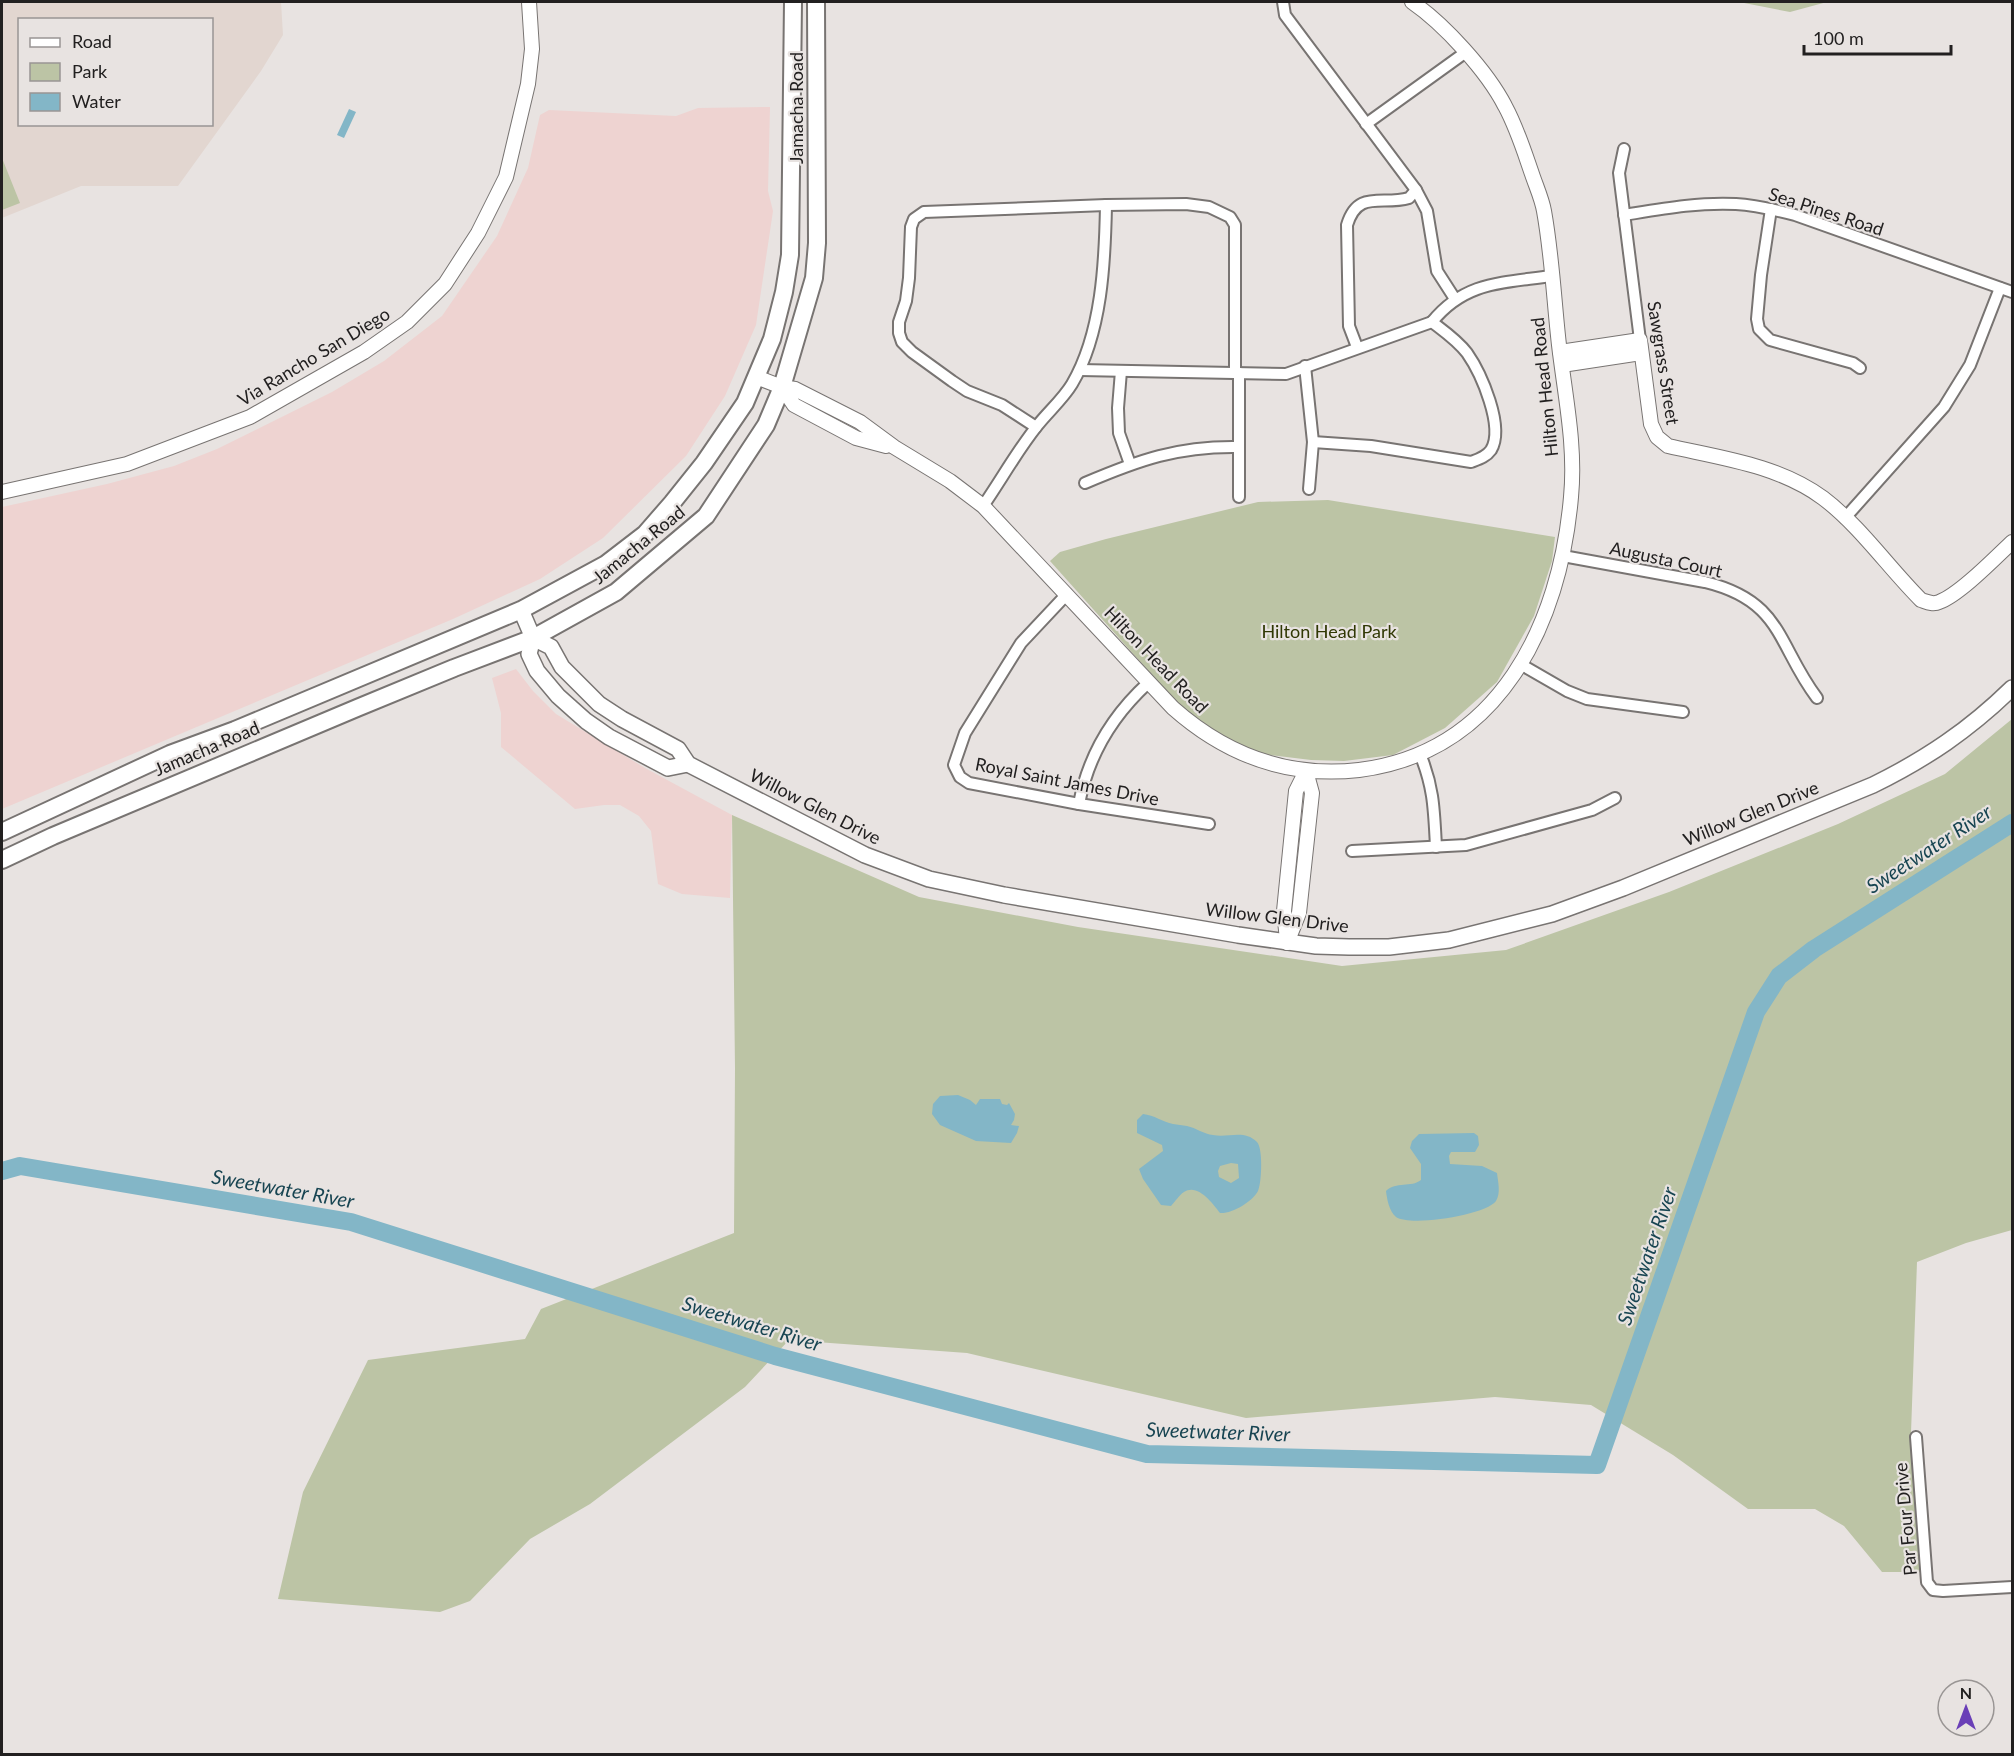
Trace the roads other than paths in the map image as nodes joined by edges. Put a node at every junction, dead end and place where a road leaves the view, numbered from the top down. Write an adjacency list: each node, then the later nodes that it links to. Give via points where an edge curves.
1 (529, 2): 34 (street, Via Rancho San Diego, via 532,49 528,84 506,177 478,233 445,284 407,322 364,352 250,417 127,464)
2 (793, 2): 26 (main road, Jamacha Road, via 790,255 772,339)
3 (816, 2): 27 (main road, Jamacha Road, via 814,278)
4 (1283, 2): 7 (street, via 1285,15)
5 (1412, 2): 6 (street, Hilton Head Road)
6 (1466, 52): 7 (street); 13 (street, Hilton Head Road, via 1504,103 1518,131 1544,209)
7 (1366, 124): 9 (street)
8 (1624, 149): 12 (street, Sawgrass Street, via 1619,173)
9 (1416, 190): 16 (street, via 1427,211 1437,271); 19 (street, via 1409,198 1363,202 1351,212 1347,225 1349,326)
10 (1106, 205): 23 (street, via 1105,256 1093,332); 25 (street, via 1186,204 1209,207 1230,217 1235,225); 28 (street, via 924,213 914,219 911,227 909,278 899,322 902,342 967,391 1002,405)
11 (1771, 209): 12 (street, Sea Pines Road, via 1737,204 1689,205); 14 (street, Sea Pines Road); 22 (street, via 1761,275 1759,329 1770,340)
12 (1624, 215): 18 (street, Sawgrass Street)
13 (1551, 276): 16 (street, via 1477,288); 20 (street, Hilton Head Road)
14 (2000, 288): 15 (street, Sea Pines Road); 37 (street, via 1970,365 1944,407)
15 (2013, 292)
16 (1455, 299): 17 (street)
17 (1432, 322): 19 (street); 29 (street, via 1466,352 1489,398 1495,438 1484,457 1472,462 1371,446)
18 (1640, 346): 20 (street); 37 (street, Sawgrass Street, via 1651,424 1668,446 1782,474 1811,490)
19 (1357, 348): 21 (street)
20 (1561, 358): 39 (street, Hilton Head Road, via 1571,435 1571,495)
21 (1305, 366): 25 (street, via 1286,374); 29 (street)
22 (1860, 368)
23 (1080, 370): 24 (street); 28 (street)
24 (1121, 371): 25 (street); 31 (street, via 1119,433)
25 (1237, 373): 30 (street)
26 (756, 377): 27 (street, Hilton Head Road); 41 (main road, Jamacha Road, via 746,403 704,463 645,534 606,564)
27 (782, 387): 36 (street, Hilton Head Road, via 795,389 860,422); 42 (main road, Jamacha Road, via 766,425 706,516 616,592)
28 (1036, 428): 36 (street)
29 (1313, 442): 33 (street)
30 (1238, 447): 31 (street, via 1171,452); 35 (street)
31 (1130, 464): 32 (street)
32 (1085, 483)
33 (1308, 489)
34 (2, 492)
35 (1239, 497)
36 (983, 506): 40 (street, Hilton Head Road)
37 (1845, 518): 38 (street, Sawgrass Street, via 1913,593 1930,603 1952,595)
38 (2013, 542)
39 (1563, 556): 43 (street, Hilton Head Road, via 1544,620); 46 (street, Augusta Court, via 1705,582 1744,597 1779,631)
40 (1067, 594): 44 (street, Hilton Head Road); 52 (street, Royal Saint James Drive, via 1014,652 965,734 954,765 960,777 969,783)
41 (521, 610): 42 (main road, Willow Glen Drive); 54 (main road, Jamacha Road, via 170,754)
42 (533, 638): 49 (main road, Willow Glen Drive, via 551,647 562,667 599,704 678,749); 49 (main road, Willow Glen Drive, via 529,654 541,677 586,721 668,768); 57 (main road, Jamacha Road, via 328,720)
43 (1522, 664): 47 (street, via 1587,699); 48 (street, Hilton Head Road, via 1482,713)
44 (1148, 683): 50 (street, Hilton Head Road, via 1188,721 1221,744 1261,761); 52 (street, via 1101,739)
45 (2013, 688): 58 (main road, Willow Glen Drive, via 1960,734 1904,770 1589,902 1484,933 1422,944 1348,947)
46 (1817, 698)
47 (1683, 712)
48 (1420, 754): 50 (street, Hilton Head Road, via 1365,769); 55 (street, via 1434,797)
49 (688, 764): 58 (main road, Willow Glen Drive, via 864,855 929,879)
50 (1306, 771): 58 (street, via 1312,793 1299,913)
51 (1615, 798): 55 (street, via 1592,810 1475,842)
52 (1078, 804): 53 (street, Royal Saint James Drive)
53 (1209, 824)
54 (2, 832)
55 (1436, 847): 56 (street)
56 (1352, 851)
57 (2, 860)
58 (1287, 943)
59 (1916, 1437): 60 (street, Par Four Drive, via 1927,1582 1933,1590 1943,1591)
60 (2013, 1587)

